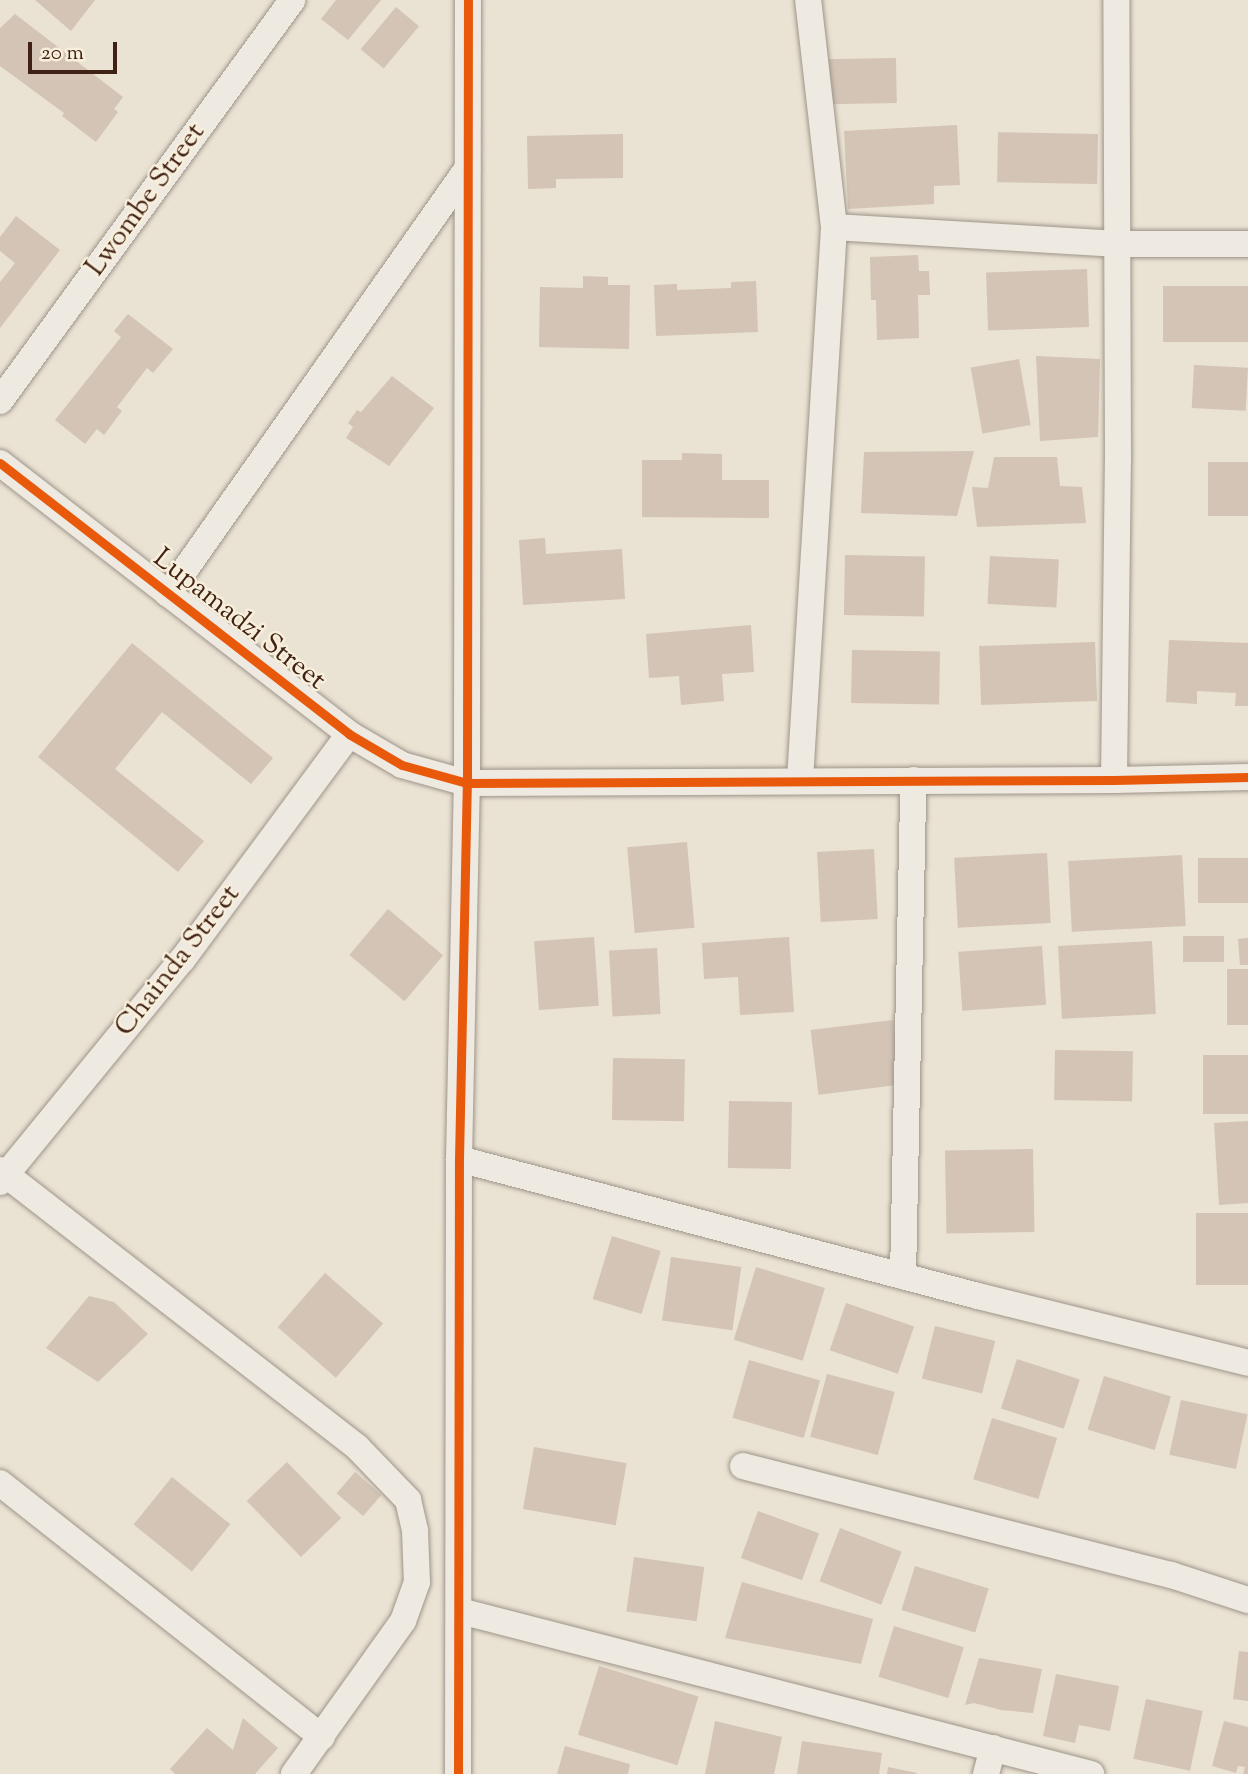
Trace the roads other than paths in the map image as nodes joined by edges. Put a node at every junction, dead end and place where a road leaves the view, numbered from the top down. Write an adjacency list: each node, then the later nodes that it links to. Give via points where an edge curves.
1 (292, 0): 9 (street, Lwombe Street)
2 (468, 0): 5 (street)
3 (808, 0): 6 (street)
4 (1116, 0): 7 (street)
5 (467, 169): 11 (street); 17 (street)
6 (834, 227): 7 (street); 14 (street)
7 (1118, 244): 8 (street); 16 (street)
8 (1248, 244)
9 (0, 401)
10 (0, 463): 11 (street, Lupamadzi Street)
11 (169, 594): 12 (street, Lupamadzi Street)
12 (349, 734): 17 (street, Lupamadzi Street, via 402,765); 19 (street, Chainda Street, via 182,960)
13 (1248, 777): 16 (street, Lupamadzi Street)
14 (800, 780): 15 (street, Lupamadzi Street); 17 (street, Lupamadzi Street)
15 (913, 780): 16 (street, Lupamadzi Street); 20 (street)
16 (1114, 780)
17 (467, 783): 18 (street)
18 (459, 1159): 20 (street); 25 (street)
19 (2, 1175): 24 (street, via 357,1447 408,1500)
20 (904, 1276): 21 (street)
21 (1248, 1363)
22 (743, 1466): 26 (street, via 1171,1575)
23 (0, 1483): 27 (street)
24 (417, 1569): 25 (street); 27 (street, via 403,1620)
25 (460, 1600): 28 (street); 30 (street)
26 (1248, 1600)
27 (322, 1737): 29 (street)
28 (993, 1748): 31 (street); 32 (street)
29 (294, 1774)
30 (458, 1774)
31 (986, 1774)
32 (1091, 1774)

